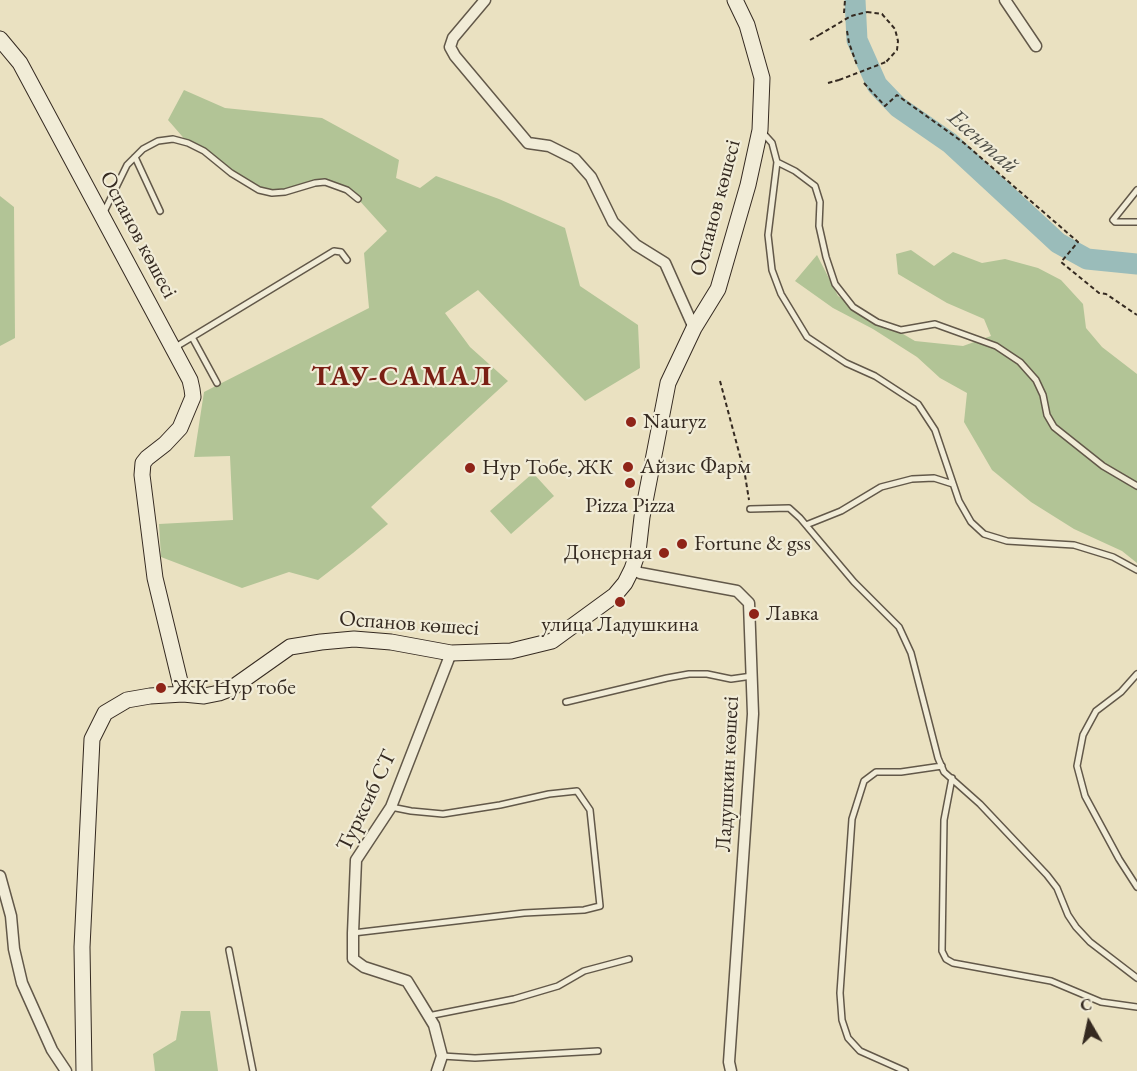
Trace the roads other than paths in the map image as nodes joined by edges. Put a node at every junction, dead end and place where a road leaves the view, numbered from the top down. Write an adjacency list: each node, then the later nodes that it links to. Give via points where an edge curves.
1 (485, 0): 15 (street, via 453,38 450,47 455,56 528,143 549,146 575,159 591,177 613,222 636,244 665,263)
2 (735, 0): 6 (street, Оспанов көшесі, via 747,25 762,78)
3 (1005, 0): 5 (street)
4 (0, 39): 12 (street, Оспанов көшесі, via 20,63)
5 (1035, 46)
6 (760, 130): 8 (lane, via 772,143); 15 (street, Оспанов көшесі, via 718,289)
7 (135, 157): 10 (lane, via 158,141 173,139 204,151 259,190 285,192 325,182); 11 (lane); 12 (lane, via 121,175)
8 (777, 162): 19 (lane, via 768,235 770,255 781,294 796,322 807,337 918,404 935,430); 20 (lane, via 814,186 820,202 819,226 826,257 835,284 853,307 877,322 902,330 936,324 996,346 1020,362 1036,380 1054,427 1103,466)
9 (1137, 190): 13 (lane, via 1113,220)
10 (358, 199)
11 (160, 211)
12 (102, 216): 17 (street, Оспанов көшесі)
13 (1137, 222)
14 (347, 260): 16 (lane, via 341,252 334,251)
15 (694, 328): 23 (street, Оспанов көшесі, via 668,383)
16 (192, 337): 17 (lane); 18 (lane)
17 (173, 349): 28 (street, Оспанов көшесі, via 190,380 193,397 180,428 147,458 142,475 155,578)
18 (217, 383)
19 (953, 484): 22 (lane, via 934,478 881,487 842,511); 24 (lane, via 971,522 984,534 1007,541 1074,545 1113,557)
20 (1137, 486)
21 (750, 508): 22 (lane, via 789,508)
22 (806, 525): 30 (lane, via 899,627 911,653)
23 (632, 570): 25 (street, Оспанов көшесі, via 615,595 552,641 511,651); 27 (street, Ладушкин көшесі, via 737,591 749,603)
24 (1137, 570)
25 (451, 653): 28 (street, Оспанов көшесі, via 392,642 321,642 290,647 219,693); 32 (street, Турксиб СТ)
26 (1137, 674): 34 (lane, via 1096,711 1083,735 1077,766 1085,796)
27 (752, 676): 29 (lane, via 689,674); 47 (street, Ладушкин көшесі, via 753,714)
28 (183, 694): 44 (street, Оспанов көшесі, via 127,700 105,713 92,739 82,947)
29 (566, 702)
30 (942, 766): 31 (lane); 48 (lane, via 876,772 864,781 852,819 840,993 842,1020 848,1038 860,1051)
31 (952, 778): 38 (lane, via 1047,874 1076,927); 39 (lane, via 944,820 942,951 946,959 1051,981 1101,1002)
32 (391, 807): 35 (street, Турксиб СТ, via 356,860); 35 (lane, via 443,814 577,791 590,810 600,906)
33 (0, 876): 43 (street, via 22,983 52,1050)
34 (1137, 887)
35 (352, 933): 40 (street, Турксиб СТ, via 353,959 363,967 407,981)
36 (229, 950): 45 (lane)
37 (629, 959): 40 (lane, via 584,971 558,986 514,999)
38 (1137, 978)
39 (1137, 1007)
40 (428, 1016): 42 (street, Турксиб СТ)
41 (598, 1051): 42 (lane, via 485,1058)
42 (442, 1056): 46 (street)
43 (66, 1071)
44 (84, 1071)
45 (253, 1071)
46 (437, 1071)
47 (731, 1071)
48 (905, 1071)

